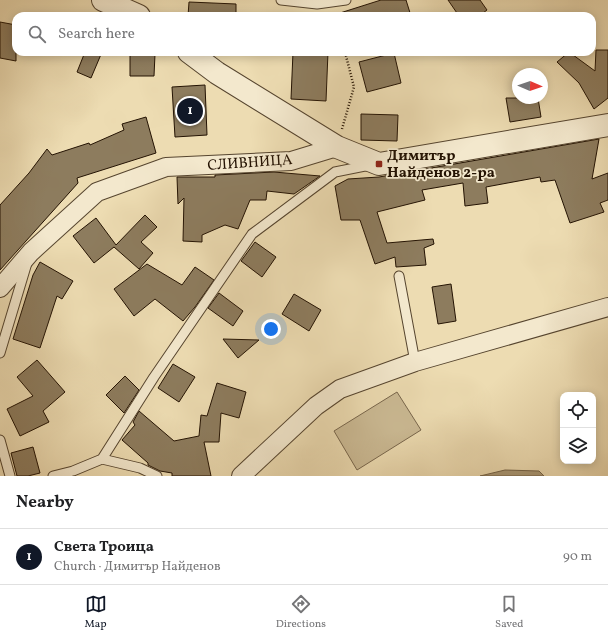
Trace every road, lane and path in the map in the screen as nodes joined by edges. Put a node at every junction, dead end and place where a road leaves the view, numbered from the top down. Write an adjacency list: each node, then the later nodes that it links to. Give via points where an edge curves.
1 (104, 0): 4 (street)
2 (281, 0): 3 (lane, via 317,4)
3 (346, 0)
4 (130, 12)
5 (194, 56): 8 (street, via 217,73)
6 (346, 56): 8 (path, via 354,87)
7 (608, 125): 9 (street)
8 (337, 147): 9 (street); 10 (street, СЛИВНИЦА, via 291,161 166,167 97,192)
9 (379, 164): 17 (lane, via 335,172 252,234)
10 (31, 252): 12 (street, СЛИВНИЦА); 14 (lane)
11 (398, 276): 15 (lane)
12 (0, 288)
13 (608, 307): 15 (street)
14 (0, 353)
15 (416, 362): 21 (street, via 340,389 316,406)
16 (0, 440): 18 (lane)
17 (102, 458): 19 (lane, via 73,471); 20 (lane, via 140,468)
18 (10, 476)
19 (53, 476)
20 (157, 476)
21 (241, 476)

